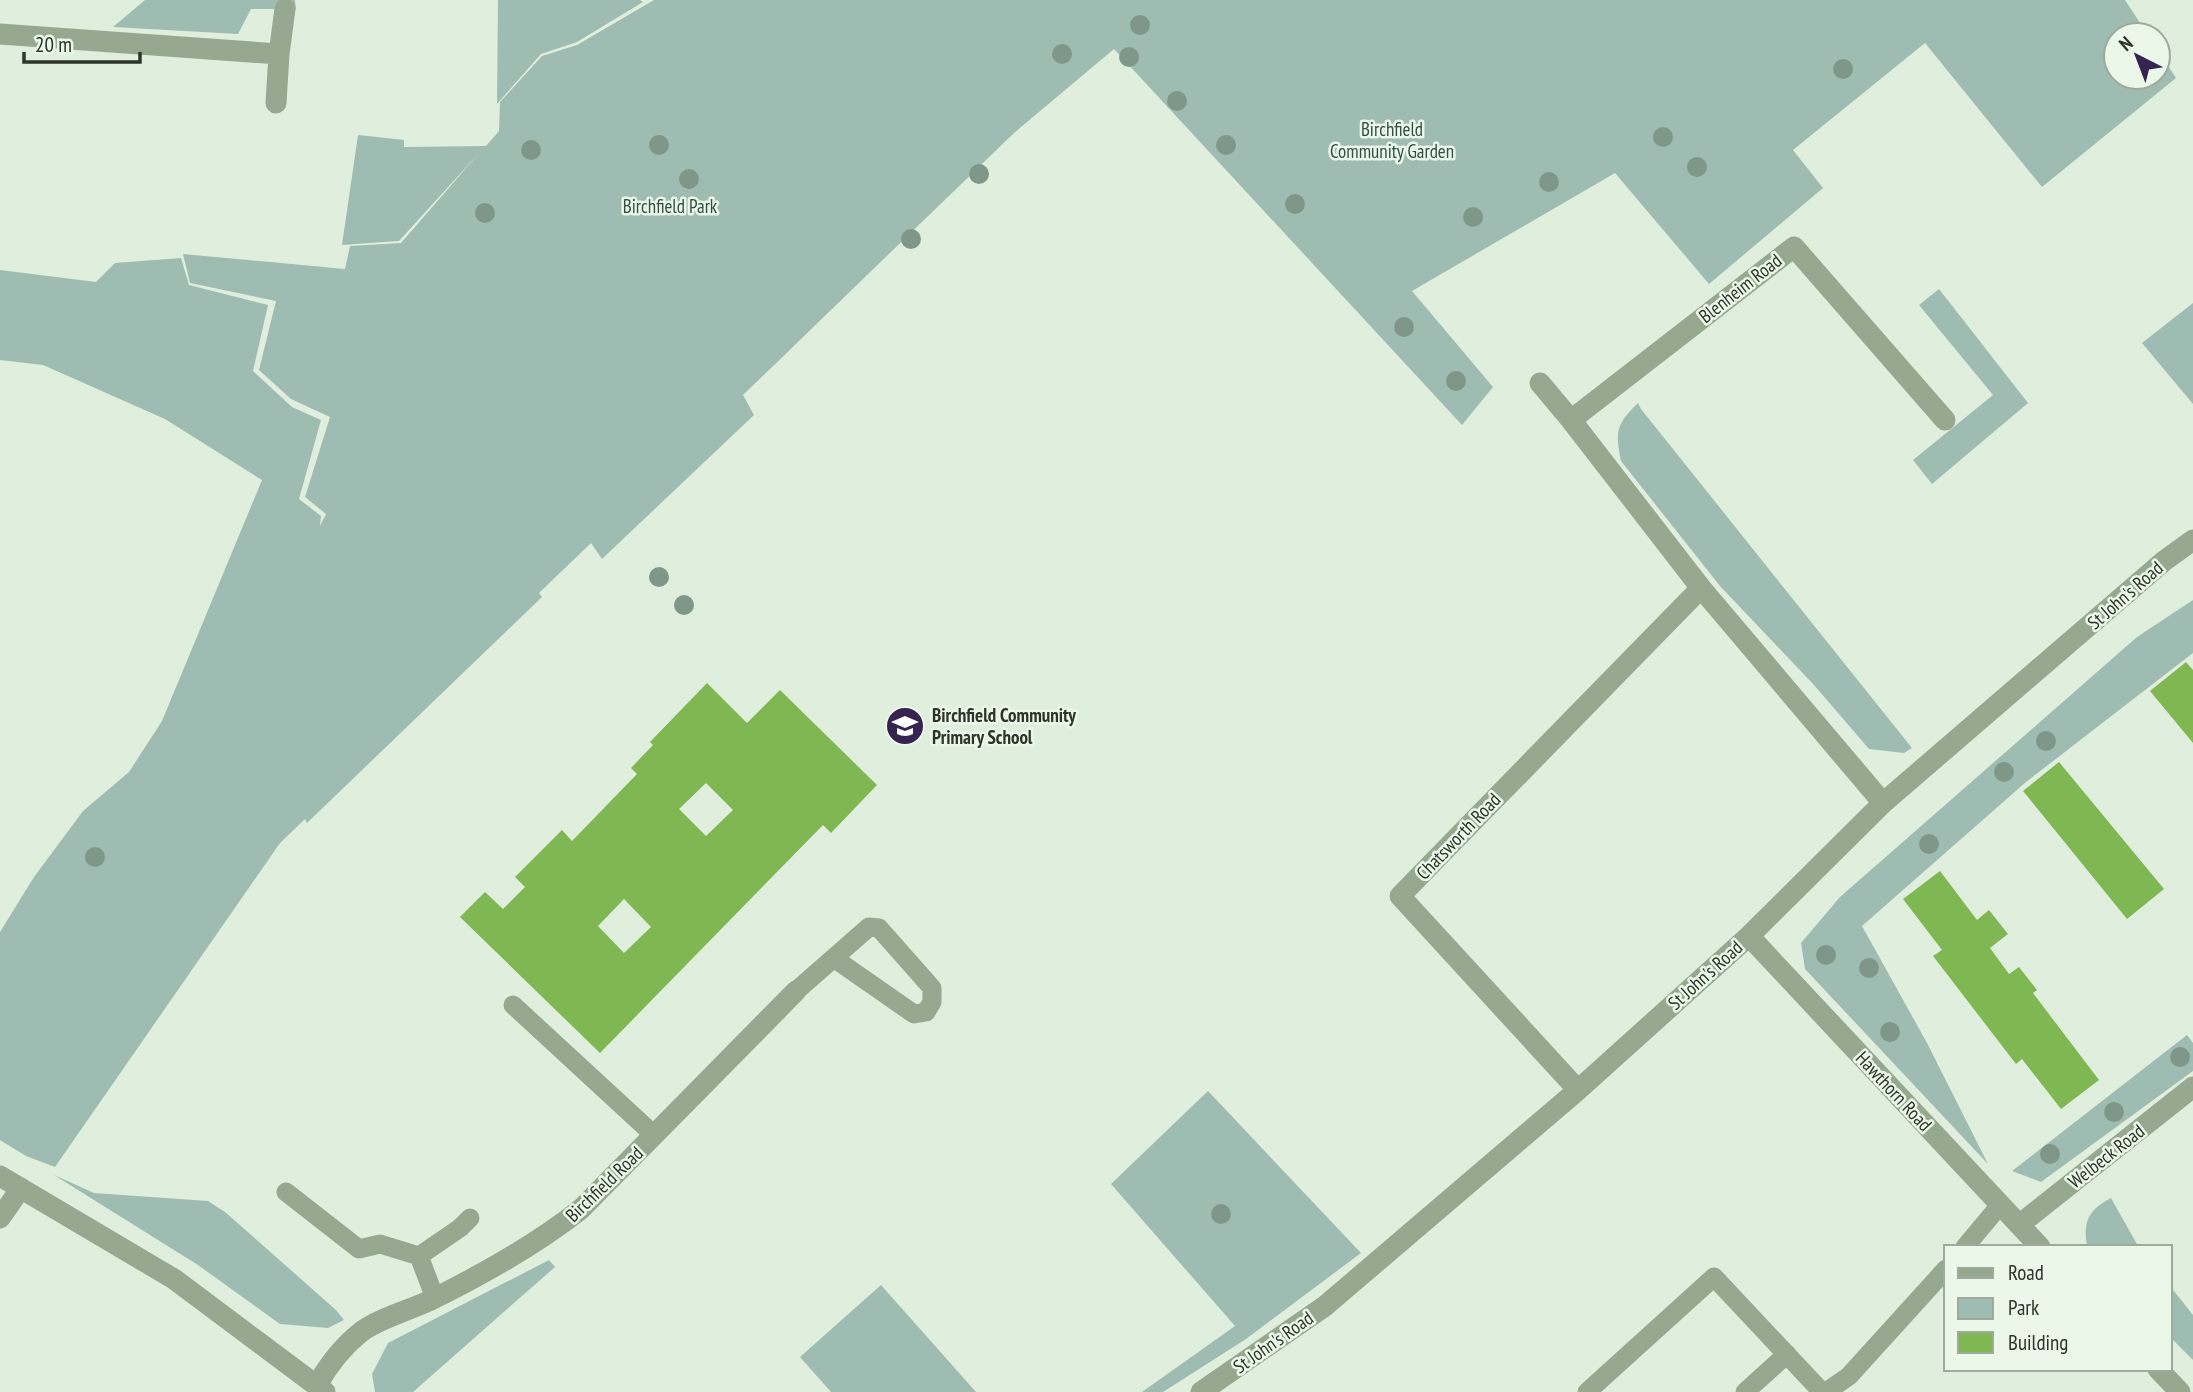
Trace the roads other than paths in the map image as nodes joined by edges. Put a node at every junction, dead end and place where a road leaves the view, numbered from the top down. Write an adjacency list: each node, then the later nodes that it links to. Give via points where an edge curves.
1 (285, 9): 3 (street)
2 (0, 34): 3 (street)
3 (279, 54): 4 (street)
4 (276, 103)
5 (1540, 383): 6 (street)
6 (1571, 420): 7 (street, Blenheim Road, via 1794,247); 9 (street)
7 (1945, 420)
8 (2193, 540): 10 (street, St John's Road)
9 (1702, 588): 10 (street); 16 (street, Chatsworth Road, via 1400,896)
10 (1883, 803): 11 (street, St John's Road)
11 (1749, 936): 16 (street, St John's Road); 21 (street, Hawthorn Road)
12 (835, 959): 12 (lane, via 869,927 880,928 932,988 932,1002 926,1012 914,1014); 13 (lane)
13 (796, 991): 17 (street, Birchfield Road)
14 (513, 1005): 17 (lane)
15 (2193, 1087): 24 (street, Welbeck Road)
16 (1578, 1090): 33 (street, St John's Road, via 1325,1306)
17 (654, 1135): 29 (street, Birchfield Road, via 558,1228)
18 (0, 1175): 19 (street, Birchfield Road)
19 (21, 1188): 22 (street); 32 (street, Birchfield Road, via 174,1279)
20 (286, 1192): 27 (lane, via 359,1249 380,1244)
21 (2000, 1205): 24 (street, Hawthorn Road); 25 (lane)
22 (0, 1217)
23 (470, 1218): 27 (lane)
24 (2019, 1225): 26 (street, Hawthorn Road)
25 (1967, 1245)
26 (2038, 1245)
27 (418, 1255): 29 (lane)
28 (1944, 1271): 36 (lane, via 1849,1376)
29 (435, 1298): 32 (street, Birchfield Road, via 363,1330 333,1358)
30 (1787, 1354): 34 (lane, via 1714,1277); 35 (lane); 36 (lane)
31 (2160, 1371): 37 (street)
32 (321, 1388)
33 (1201, 1392)
34 (1587, 1392)
35 (1745, 1392)
36 (1824, 1392)
37 (2180, 1392)

